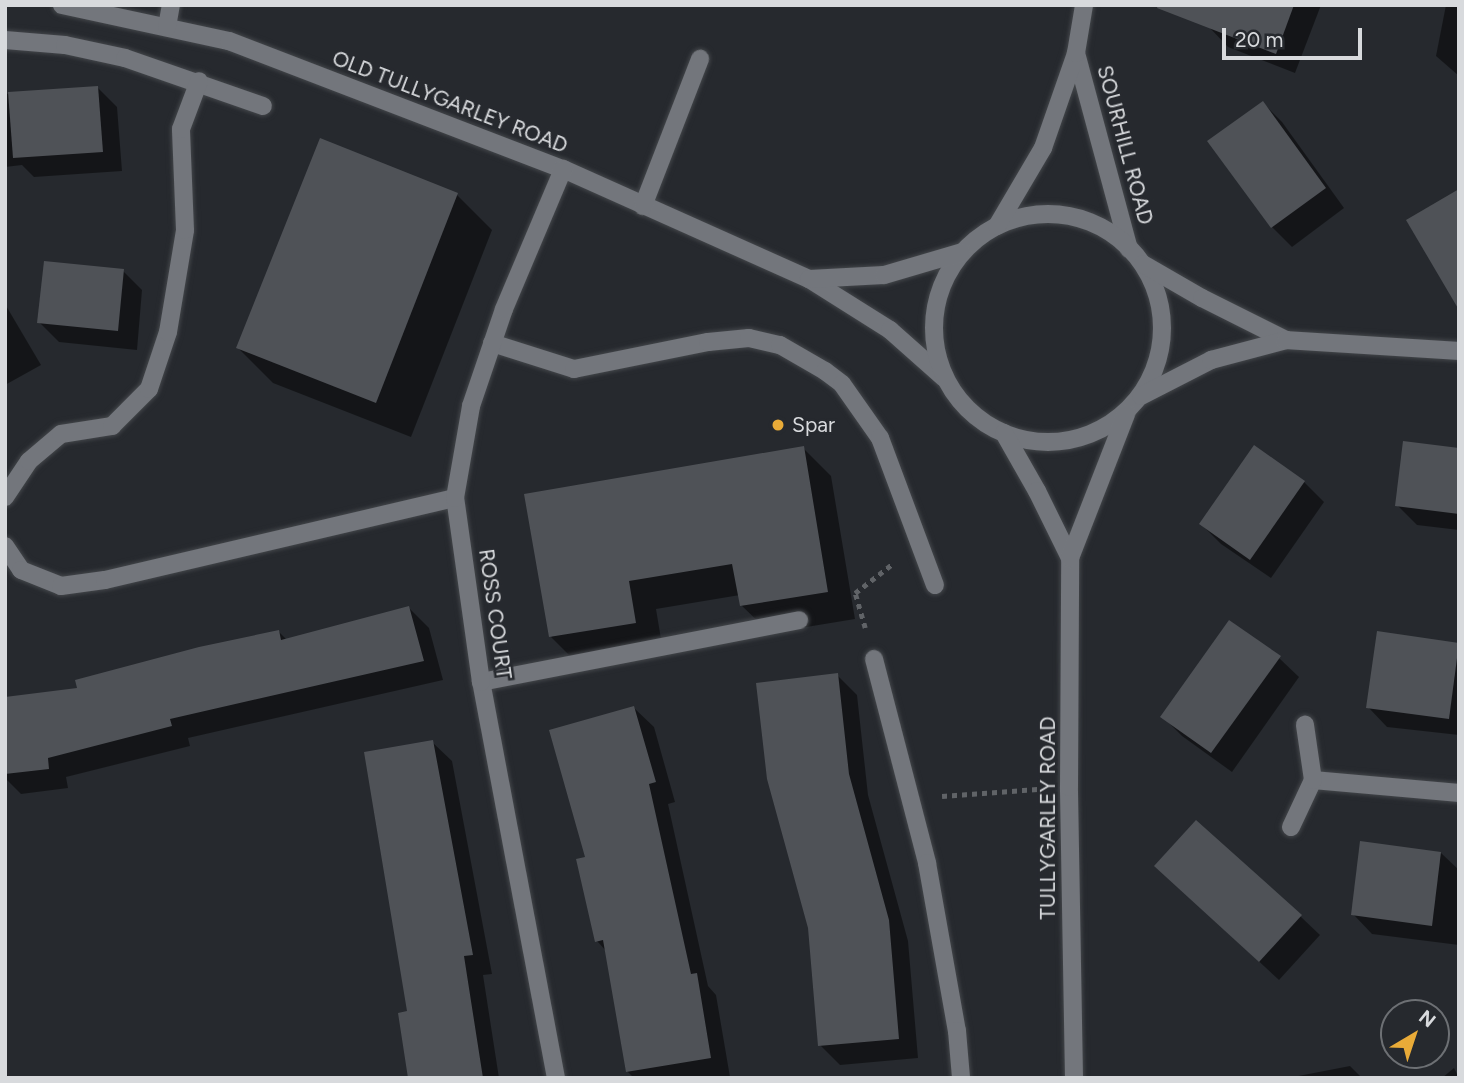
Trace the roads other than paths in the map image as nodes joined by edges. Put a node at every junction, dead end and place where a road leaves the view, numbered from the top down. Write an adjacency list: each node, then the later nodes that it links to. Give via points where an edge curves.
1 (62, 5): 4 (street, OLD TULLYGARLEY ROAD)
2 (171, 5): 4 (street)
3 (1084, 5): 6 (street, SOURHILL ROAD)
4 (167, 27): 10 (street, OLD TULLYGARLEY ROAD, via 229,41)
5 (5, 40): 8 (street, via 125,58)
6 (1076, 53): 12 (street, SOURHILL ROAD, via 1044,148); 13 (street, SOURHILL ROAD)
7 (700, 60): 11 (street)
8 (199, 81): 9 (street); 24 (street, via 181,129 185,230 168,332 149,389 112,426 61,434 29,461)
9 (263, 106)
10 (563, 169): 11 (street, OLD TULLYGARLEY ROAD); 18 (street, ROSS COURT)
11 (643, 206): 16 (street, OLD TULLYGARLEY ROAD)
12 (997, 226): 13 (street, via 1018,217 1052,213 1087,220 1118,237); 14 (street)
13 (1129, 249): 15 (street)
14 (962, 252): 16 (street, OLD TULLYGARLEY ROAD, via 884,275); 20 (street, via 943,281 934,313 935,346)
15 (1143, 264): 17 (street); 21 (street, via 1159,296 1163,332 1157,366)
16 (809, 279): 20 (street, OLD TULLYGARLEY ROAD, via 890,330)
17 (1286, 340): 19 (street); 21 (street, via 1211,360)
18 (492, 344): 25 (street, ROSS COURT, via 471,406); 28 (street, via 574,369 708,342 749,338 780,345 842,384 880,438)
19 (1459, 351)
20 (944, 378): 23 (street, via 964,406)
21 (1141, 396): 22 (street)
22 (1127, 410): 23 (street, via 1087,437 1053,443 1020,440); 27 (street, TULLYGARLEY ROAD)
23 (1004, 433): 27 (street, TULLYGARLEY ROAD)
24 (5, 497)
25 (455, 498): 26 (street, via 105,580 61,586 21,570); 31 (street, ROSS COURT)
26 (5, 546)
27 (1070, 558): 38 (street, TULLYGARLEY ROAD)
28 (935, 585)
29 (799, 620): 31 (street)
30 (874, 659): 37 (street, via 927,863)
31 (481, 682): 36 (street, ROSS COURT)
32 (1305, 725): 33 (street)
33 (1313, 780): 34 (street); 35 (street)
34 (1459, 793)
35 (1291, 827)
36 (556, 1078)
37 (961, 1078)
38 (1074, 1078)

